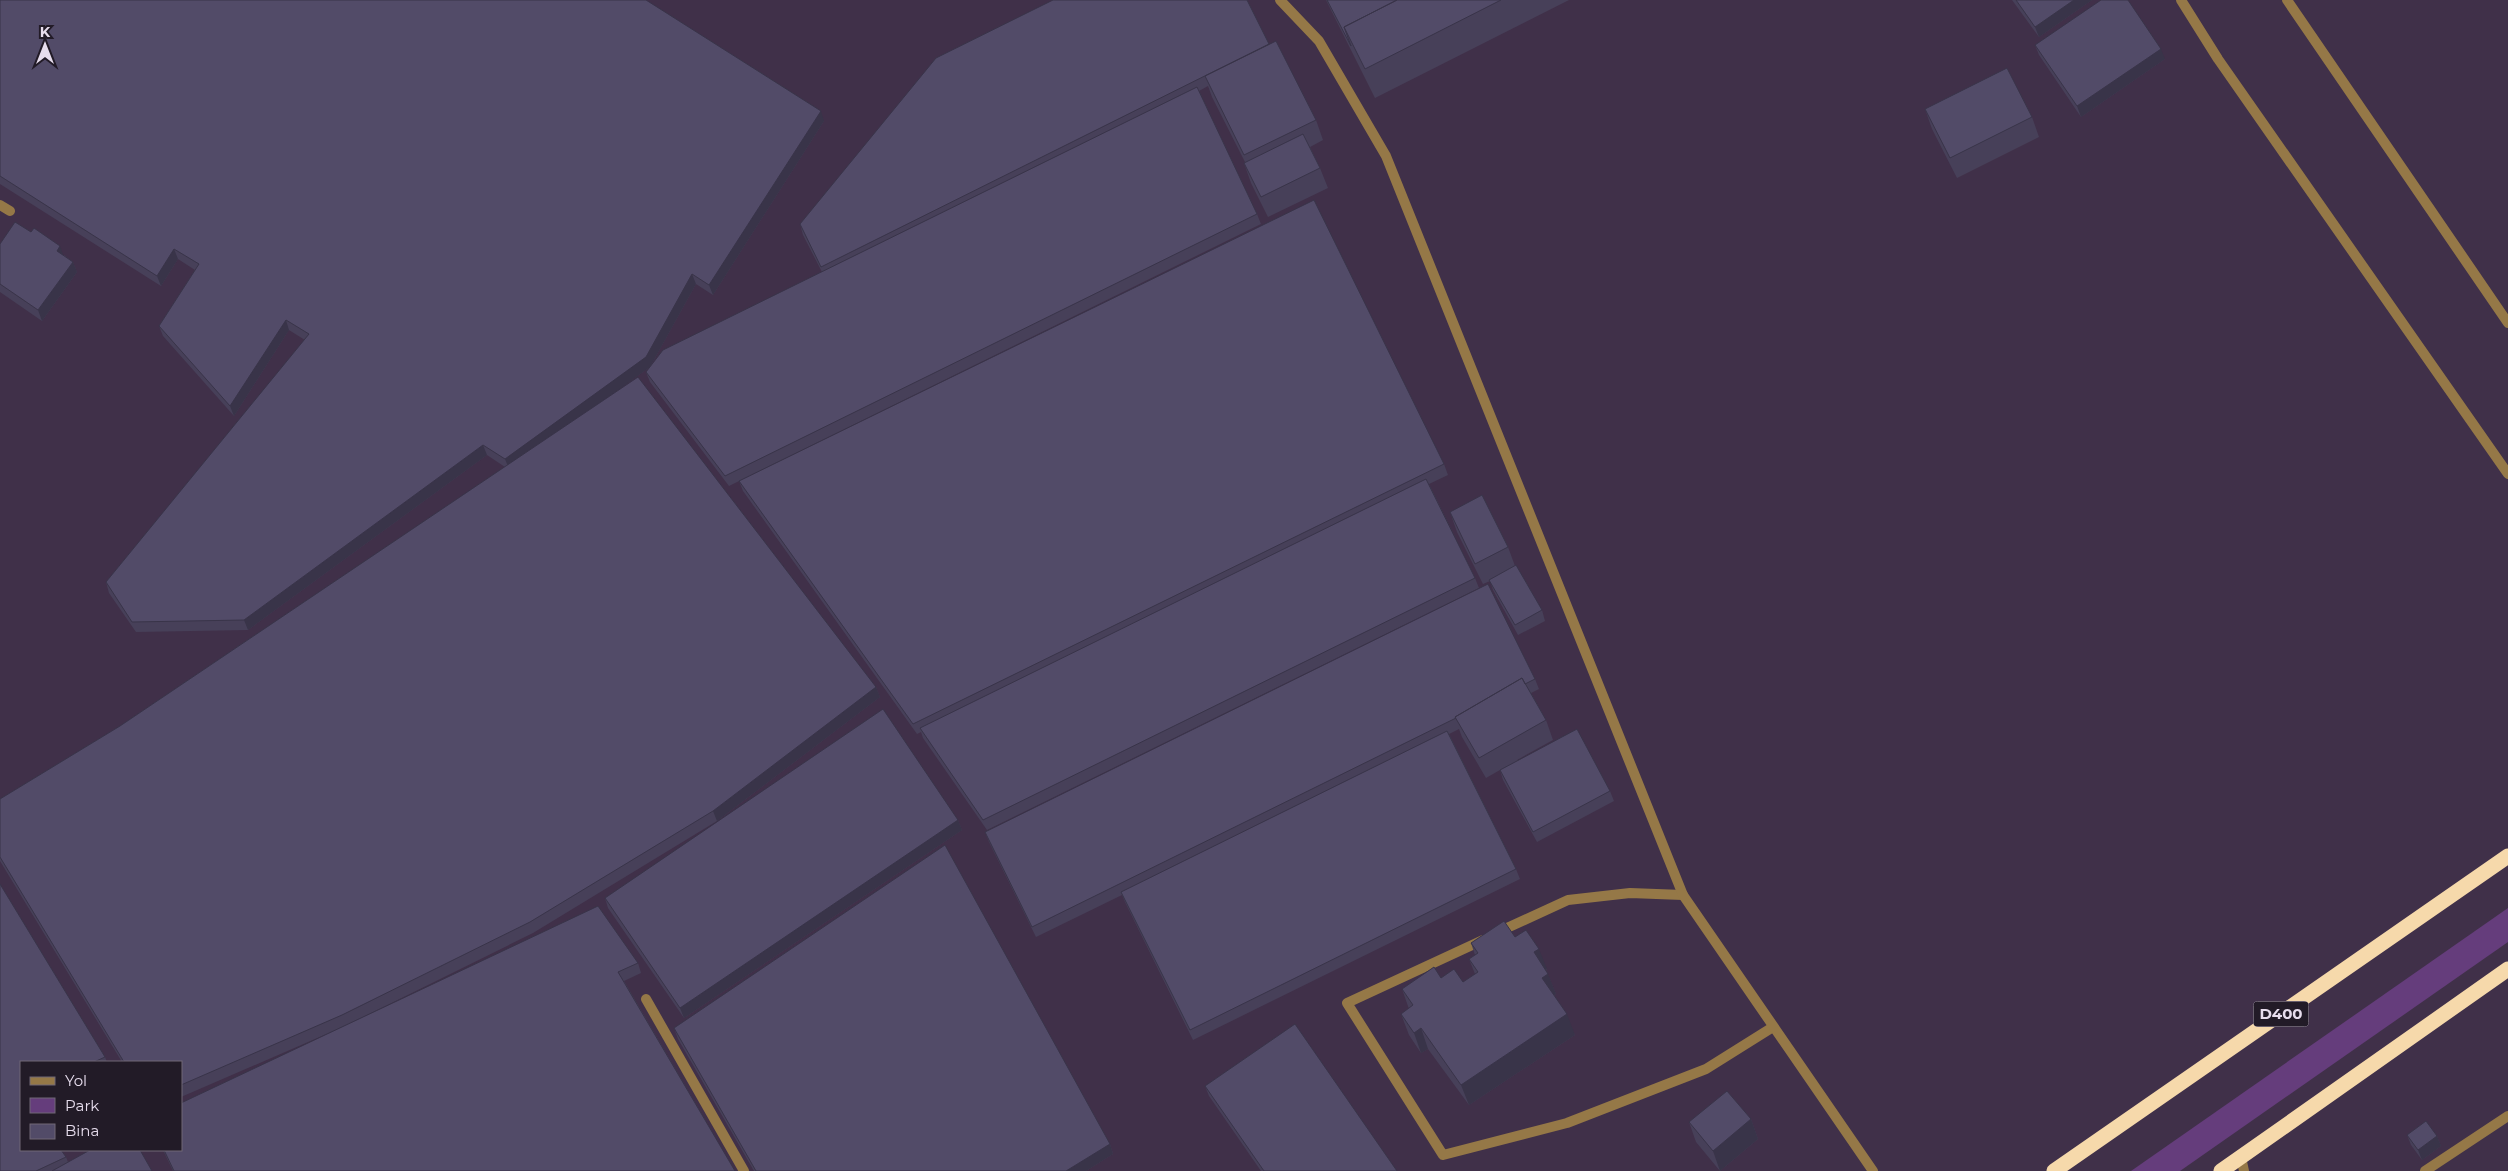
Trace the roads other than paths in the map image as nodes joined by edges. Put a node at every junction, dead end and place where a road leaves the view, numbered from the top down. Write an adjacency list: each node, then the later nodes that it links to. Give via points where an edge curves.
1 (1280, 0): 9 (street, via 1319,41 1386,156)
2 (2181, 0): 7 (street, via 2218,59)
3 (2287, 0): 6 (street)
4 (0, 205): 5 (street)
5 (10, 211)
6 (2508, 323)
7 (2508, 474)
8 (2508, 856): 17 (highway, D400)
9 (1683, 895): 12 (street); 12 (street, via 1630,893 1568,900 1347,1003 1443,1155 1566,1123 1697,1073)
10 (2508, 970): 14 (highway)
11 (646, 999): 15 (street)
12 (1773, 1027): 16 (street)
13 (2508, 1116): 19 (street)
14 (2242, 1164): 18 (highway)
15 (744, 1171)
16 (1873, 1171)
17 (2054, 1171)
18 (2221, 1171)
19 (2426, 1171)

